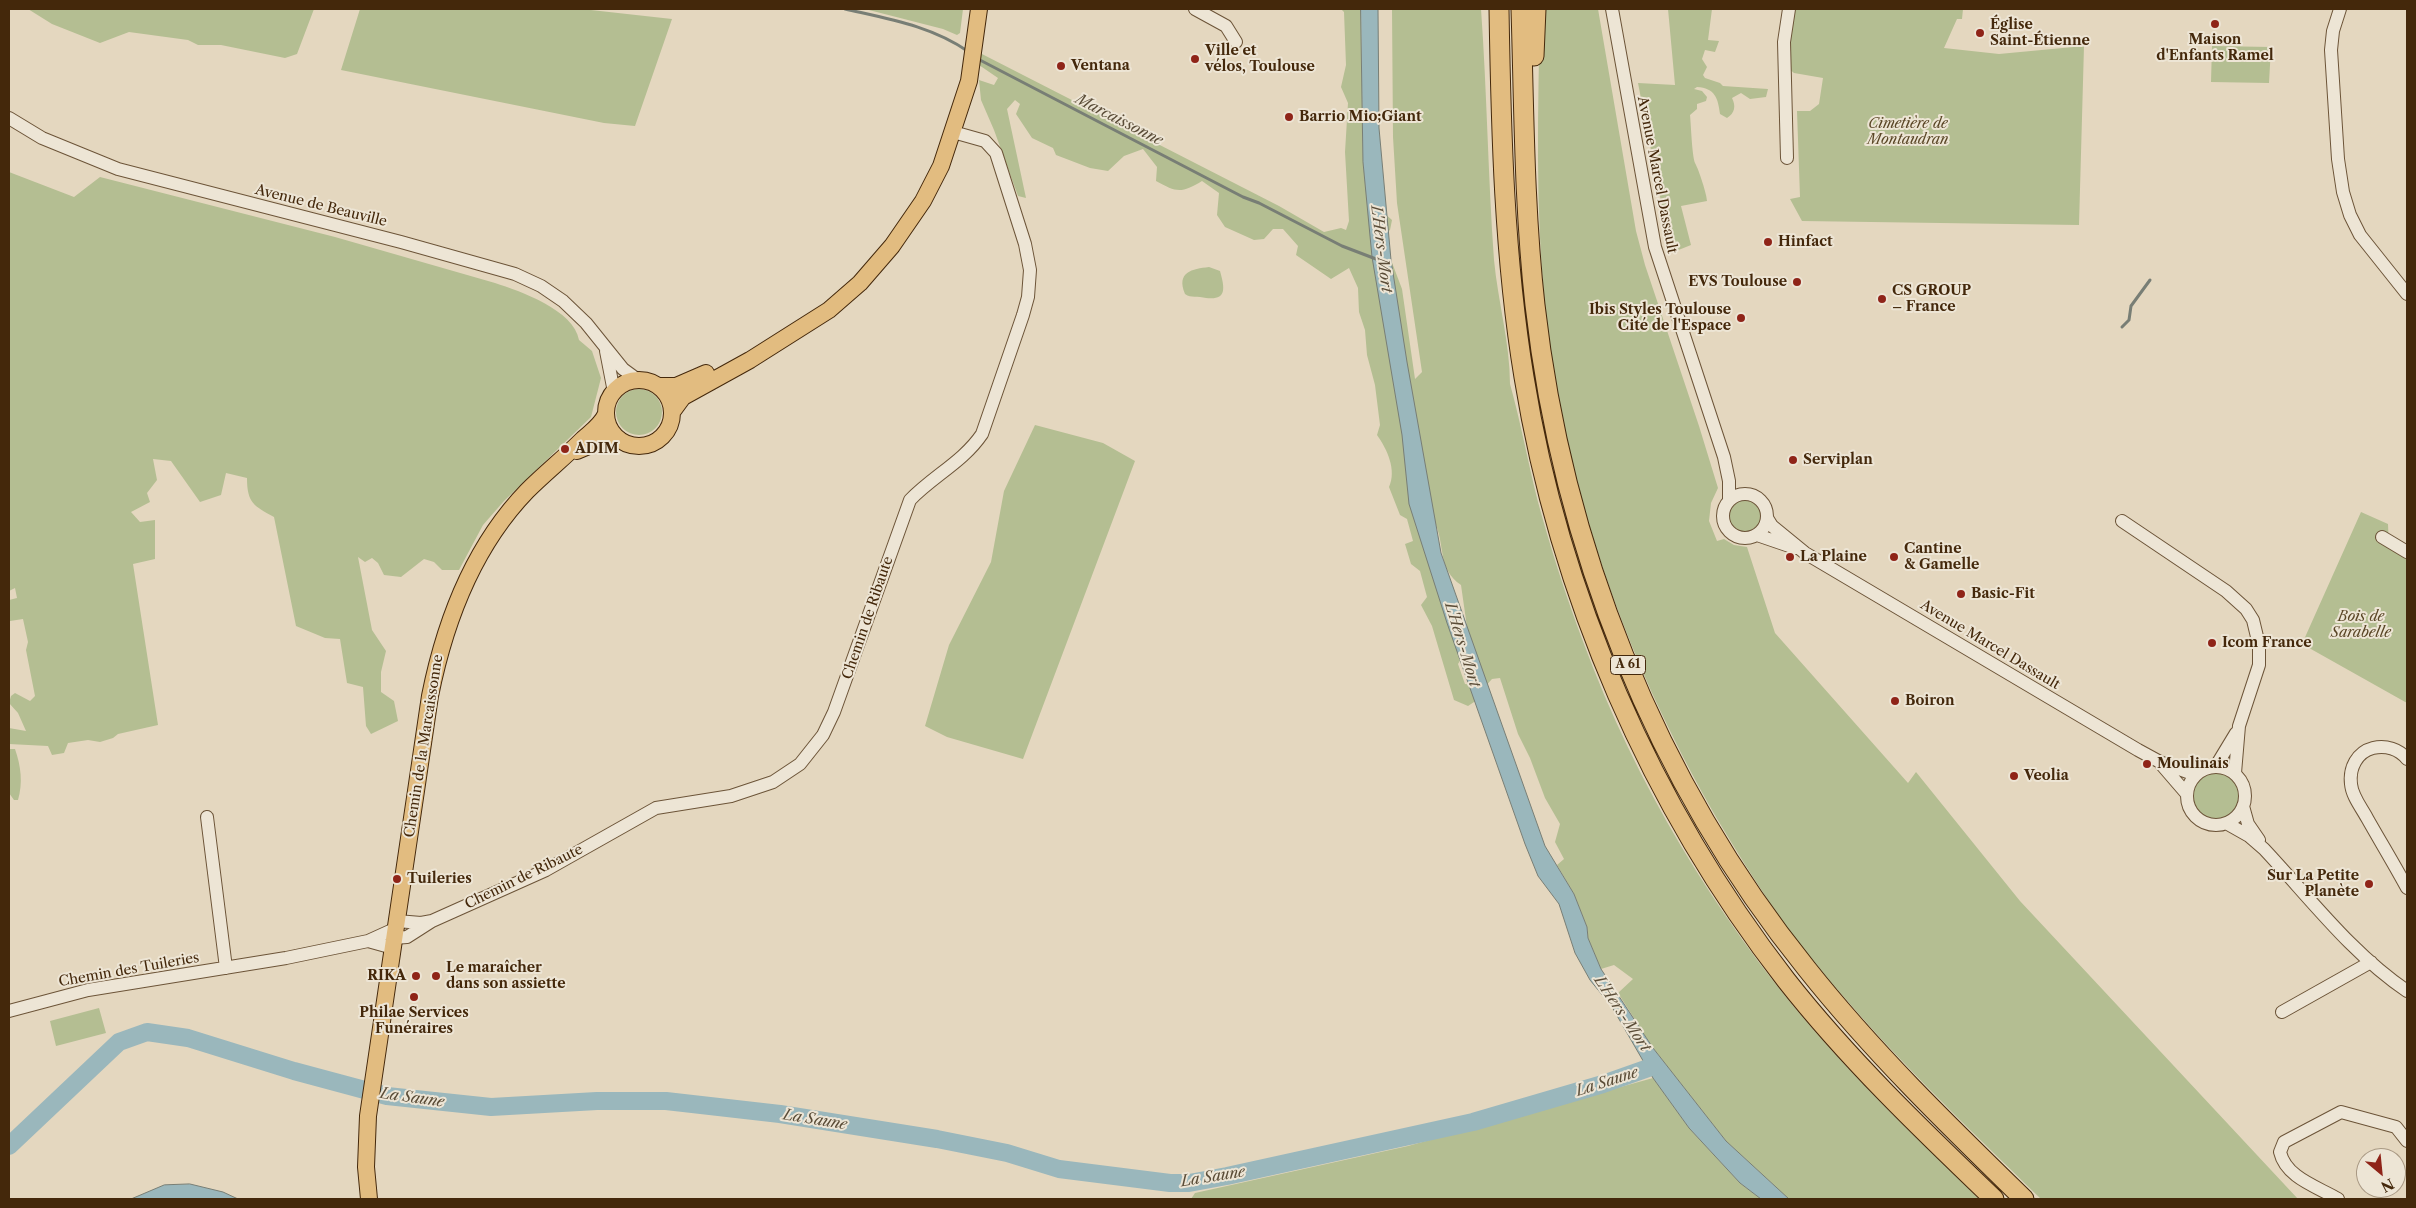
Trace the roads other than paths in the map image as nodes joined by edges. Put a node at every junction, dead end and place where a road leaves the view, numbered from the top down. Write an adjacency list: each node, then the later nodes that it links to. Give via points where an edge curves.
1 (972, 9): 13 (main road)
2 (979, 9): 13 (main road)
3 (1195, 9): 12 (street, via 1226,26)
4 (1488, 9): 17 (highway, via 1489,43)
5 (1499, 9): 17 (highway, A 61)
6 (1521, 9): 14 (highway, A 61)
7 (1536, 9): 14 (highway, via 1533,79)
8 (1612, 9): 30 (street, Avenue Marcel Dassault, via 1655,247)
9 (1789, 9): 18 (street, via 1784,42)
10 (2340, 9): 20 (street, via 2331,50 2343,192 2360,235)
11 (2349, 9): 19 (street, via 2339,45 2350,190 2368,234)
12 (1236, 42)
13 (971, 47): 16 (main road)
14 (1524, 88): 62 (highway, A 61, via 1535,304 1557,441 1598,585 1646,706 1688,789 1728,857 1804,966 1878,1052)
15 (9, 118): 22 (street, Avenue de Beauville, via 42,138 118,169 515,274 563,301 586,323)
16 (953, 132): 21 (main road, via 941,166 923,201 880,262 828,310); 51 (street, Chemin de Ribaute, via 986,141 996,153 1025,244 1030,270 1028,298 982,434 962,458 910,500 823,735 800,764 773,782 731,796 656,808 546,870)
17 (1504, 154): 61 (highway, A 61, via 1512,286 1534,434 1576,587 1629,720 1703,858 1786,980 1888,1094)
18 (1787, 158)
19 (2407, 282)
20 (2407, 294)
21 (770, 346): 24 (main road, via 676,386); 26 (main road, via 683,397)
22 (606, 351): 23 (street, Avenue de Beauville, via 622,369); 25 (street, Avenue de Beauville)
23 (638, 380): 24 (main road); 25 (main road, via 623,384)
24 (658, 386): 26 (main road, via 667,395)
25 (612, 394): 27 (main road)
26 (672, 412): 28 (main road, via 667,429 654,442 636,446)
27 (606, 414): 28 (main road, via 610,428); 29 (main road, Chemin de la Marcaissonne)
28 (619, 439): 29 (main road, Chemin de la Marcaissonne, via 603,440)
29 (570, 454): 52 (main road, Chemin de la Marcaissonne, via 528,491 502,521 474,567 448,623 430,696)
30 (1724, 457): 31 (street, Avenue Marcel Dassault); 32 (street, Avenue Marcel Dassault)
31 (1746, 494): 32 (street); 33 (street, Avenue Marcel Dassault, via 1760,499)
32 (1729, 500): 35 (street, Avenue Marcel Dassault, via 1723,513 1726,528 1743,539)
33 (1767, 518): 35 (street, via 1765,527); 38 (street, Avenue Marcel Dassault, via 1772,526)
34 (2122, 521): 39 (street, via 2226,591 2253,620 2259,645 2259,665)
35 (1757, 535): 38 (street, Avenue Marcel Dassault)
36 (2382, 537): 37 (street)
37 (2407, 552)
38 (1806, 553): 41 (street, Avenue Marcel Dassault)
39 (2239, 726): 42 (street); 44 (street)
40 (2407, 758): 50 (street, via 2392,748 2370,749 2354,763 2350,779 2355,797)
41 (2160, 762): 43 (street, Avenue Marcel Dassault); 45 (street, Avenue Marcel Dassault)
42 (2216, 766): 43 (street); 44 (street)
43 (2195, 774): 45 (street)
44 (2235, 774): 46 (street, Avenue Marcel Dassault, via 2244,788)
45 (2186, 793): 48 (street, Avenue Marcel Dassault, via 2190,809 2200,821 2209,825)
46 (2243, 806): 48 (street); 49 (street, Avenue Marcel Dassault, via 2248,824)
47 (207, 817): 55 (street)
48 (2226, 823): 49 (street, Avenue Marcel Dassault)
49 (2264, 849): 54 (street, Avenue Marcel Dassault)
50 (2407, 888)
51 (432, 921): 52 (street, Chemin de Ribaute); 52 (street, Chemin de Ribaute, via 407,937)
52 (395, 934): 53 (street, Chemin des Tuileries); 53 (street, Chemin des Tuileries, via 390,931); 60 (main road, via 368,1111)
53 (368, 941): 55 (street, Chemin des Tuileries)
54 (2371, 962): 56 (street, Avenue Marcel Dassault); 58 (street)
55 (226, 968): 57 (street, Chemin des Tuileries, via 88,990)
56 (2407, 991)
57 (9, 1011)
58 (2282, 1012)
59 (2407, 1140): 63 (street, via 2396,1127 2344,1112 2287,1140 2280,1148 2283,1160 2299,1177)
60 (369, 1199)
61 (1994, 1199)
62 (2024, 1199)
63 (2338, 1199)

